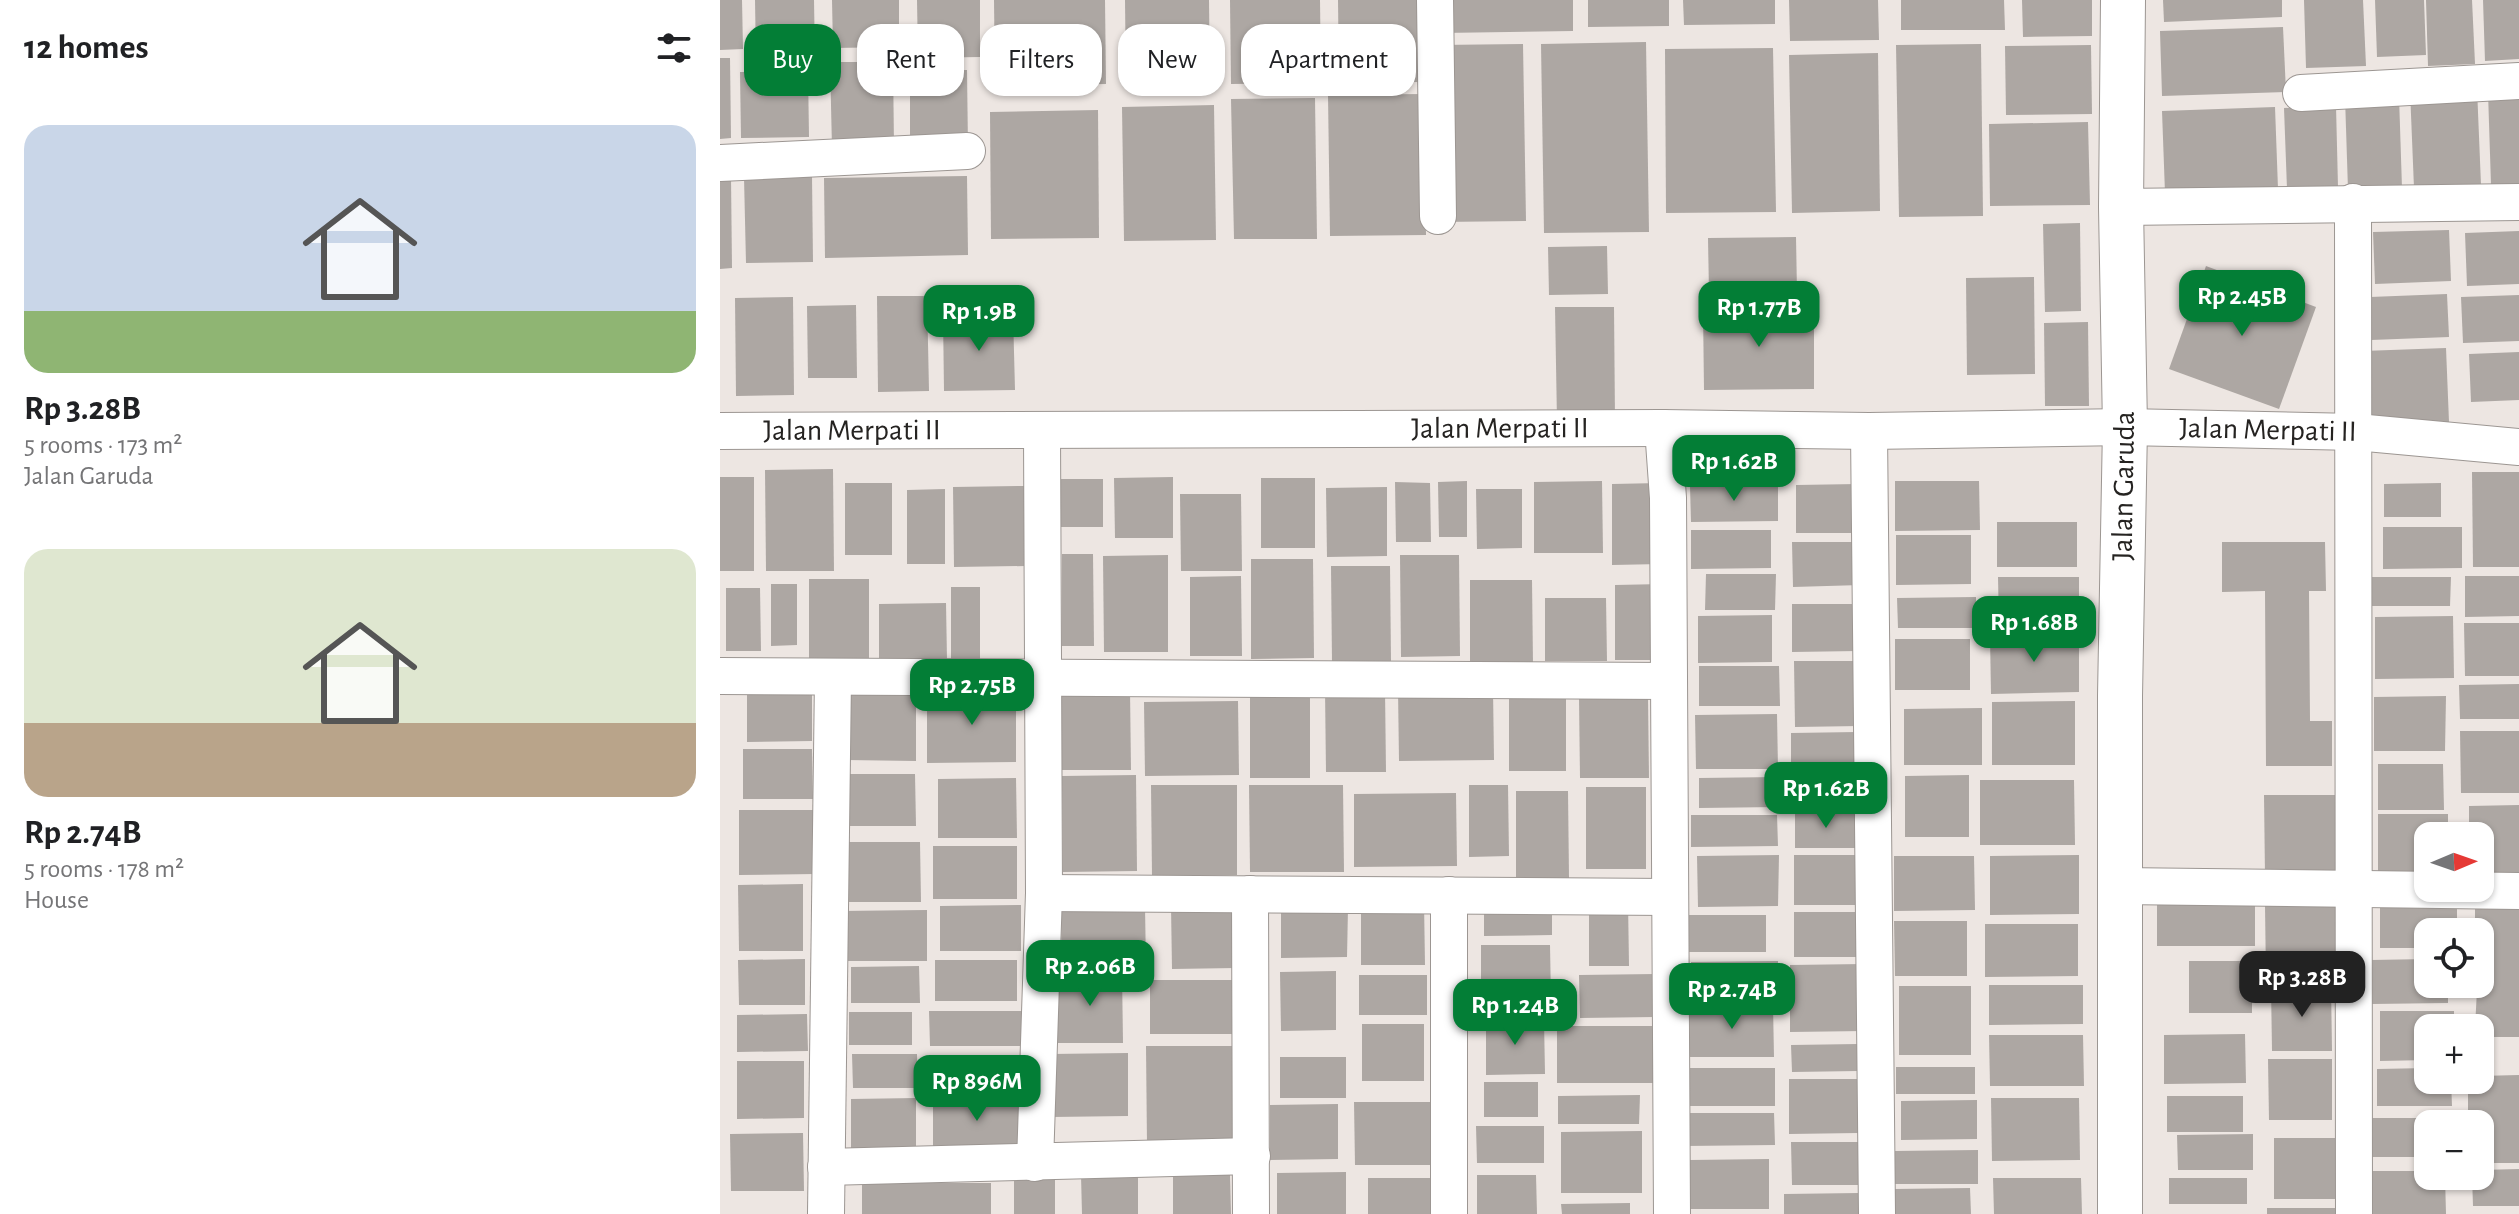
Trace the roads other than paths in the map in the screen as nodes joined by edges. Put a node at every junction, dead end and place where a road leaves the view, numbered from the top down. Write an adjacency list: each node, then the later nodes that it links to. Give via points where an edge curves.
1 (1435, 0): 10 (street)
2 (2123, 0): 9 (street, Jalan Garuda)
3 (2519, 81): 4 (street)
4 (2301, 93)
5 (967, 151): 6 (street)
6 (720, 163)
7 (2353, 202): 8 (street); 9 (street); 16 (street)
8 (2519, 202)
9 (2121, 207): 11 (street, Jalan Garuda)
10 (1438, 216)
11 (2125, 427): 14 (street, Jalan Merpati II); 16 (street, Jalan Merpati II); 22 (street, Jalan Garuda)
12 (1663, 428): 14 (street, Jalan Merpati II); 15 (street, Jalan Merpati II); 21 (street)
13 (720, 431): 15 (street, Jalan Merpati II)
14 (1869, 431): 36 (street)
15 (1042, 432): 20 (street)
16 (2356, 432): 17 (street, Jalan Merpati II); 23 (street)
17 (2519, 447)
18 (720, 676): 19 (street)
19 (833, 678): 20 (street); 31 (street)
20 (1043, 680): 21 (street); 25 (street)
21 (1669, 681): 28 (street)
22 (2120, 886): 23 (street); 37 (street, Jalan Garuda)
23 (2353, 890): 24 (street); 38 (street)
24 (2519, 891)
25 (1044, 893): 26 (street); 30 (street)
26 (1250, 894): 27 (street); 29 (street)
27 (1449, 895): 28 (street); 34 (street)
28 (1670, 897): 35 (street)
29 (1252, 1156): 30 (street); 33 (street)
30 (1035, 1163): 31 (street)
31 (826, 1167): 32 (street)
32 (826, 1214)
33 (1251, 1214)
34 (1449, 1214)
35 (1672, 1214)
36 (1877, 1214)
37 (2120, 1214)
38 (2354, 1214)

